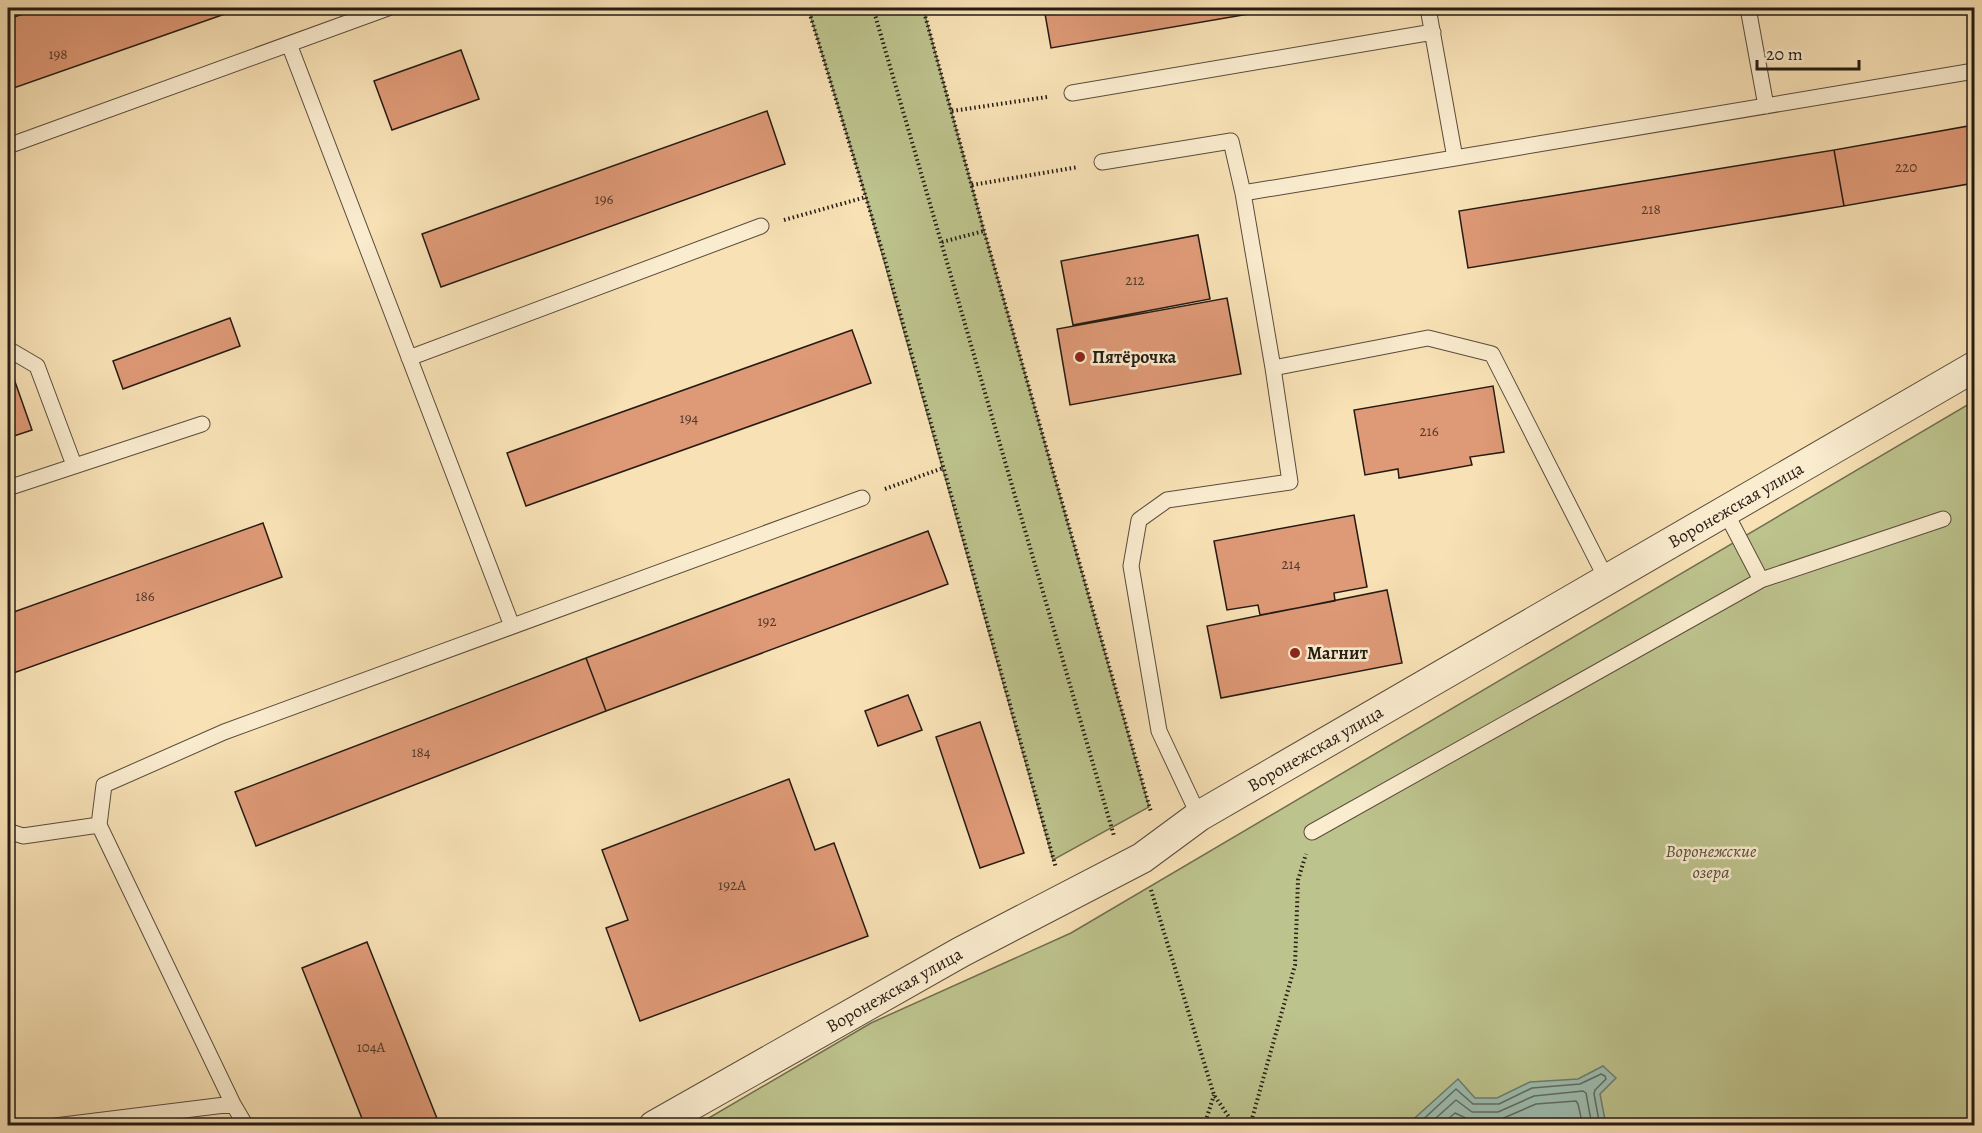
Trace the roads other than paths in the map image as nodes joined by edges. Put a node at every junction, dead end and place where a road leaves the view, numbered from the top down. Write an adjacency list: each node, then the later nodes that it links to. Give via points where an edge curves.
1 (388, 8): 5 (lane)
2 (1428, 8): 4 (lane)
3 (1748, 8): 8 (lane)
4 (1433, 33): 7 (lane); 10 (lane)
5 (289, 45): 9 (lane); 15 (lane)
6 (1974, 71): 8 (lane)
7 (1072, 93)
8 (1766, 106): 10 (lane)
9 (8, 146)
10 (1455, 158): 12 (lane)
11 (1102, 162): 12 (lane, via 1231,141)
12 (1243, 194): 17 (lane)
13 (761, 226): 15 (lane)
14 (8, 349): 19 (lane, via 37,366)
15 (409, 358): 26 (lane)
16 (1974, 367): 22 (street, Воронежская улица)
17 (1273, 368): 24 (lane, via 1428,338 1492,354); 27 (lane, via 1290,482 1167,500 1139,520 1131,566 1160,731)
18 (202, 424): 19 (lane)
19 (74, 465): 20 (lane)
20 (8, 488)
21 (862, 498): 26 (lane)
22 (1725, 511): 24 (street, Воронежская улица); 25 (lane)
23 (1943, 519): 25 (lane)
24 (1607, 580): 27 (street, Воронежская улица)
25 (1761, 580): 30 (lane)
26 (512, 626): 28 (lane, via 224,732 104,785)
27 (1199, 816): 34 (street, Воронежская улица, via 1143,856 961,952)
28 (99, 825): 29 (lane, via 23,836); 31 (lane)
29 (8, 831)
30 (1312, 832)
31 (233, 1104): 32 (lane); 33 (lane)
32 (55, 1125)
33 (246, 1125)
34 (654, 1125)

